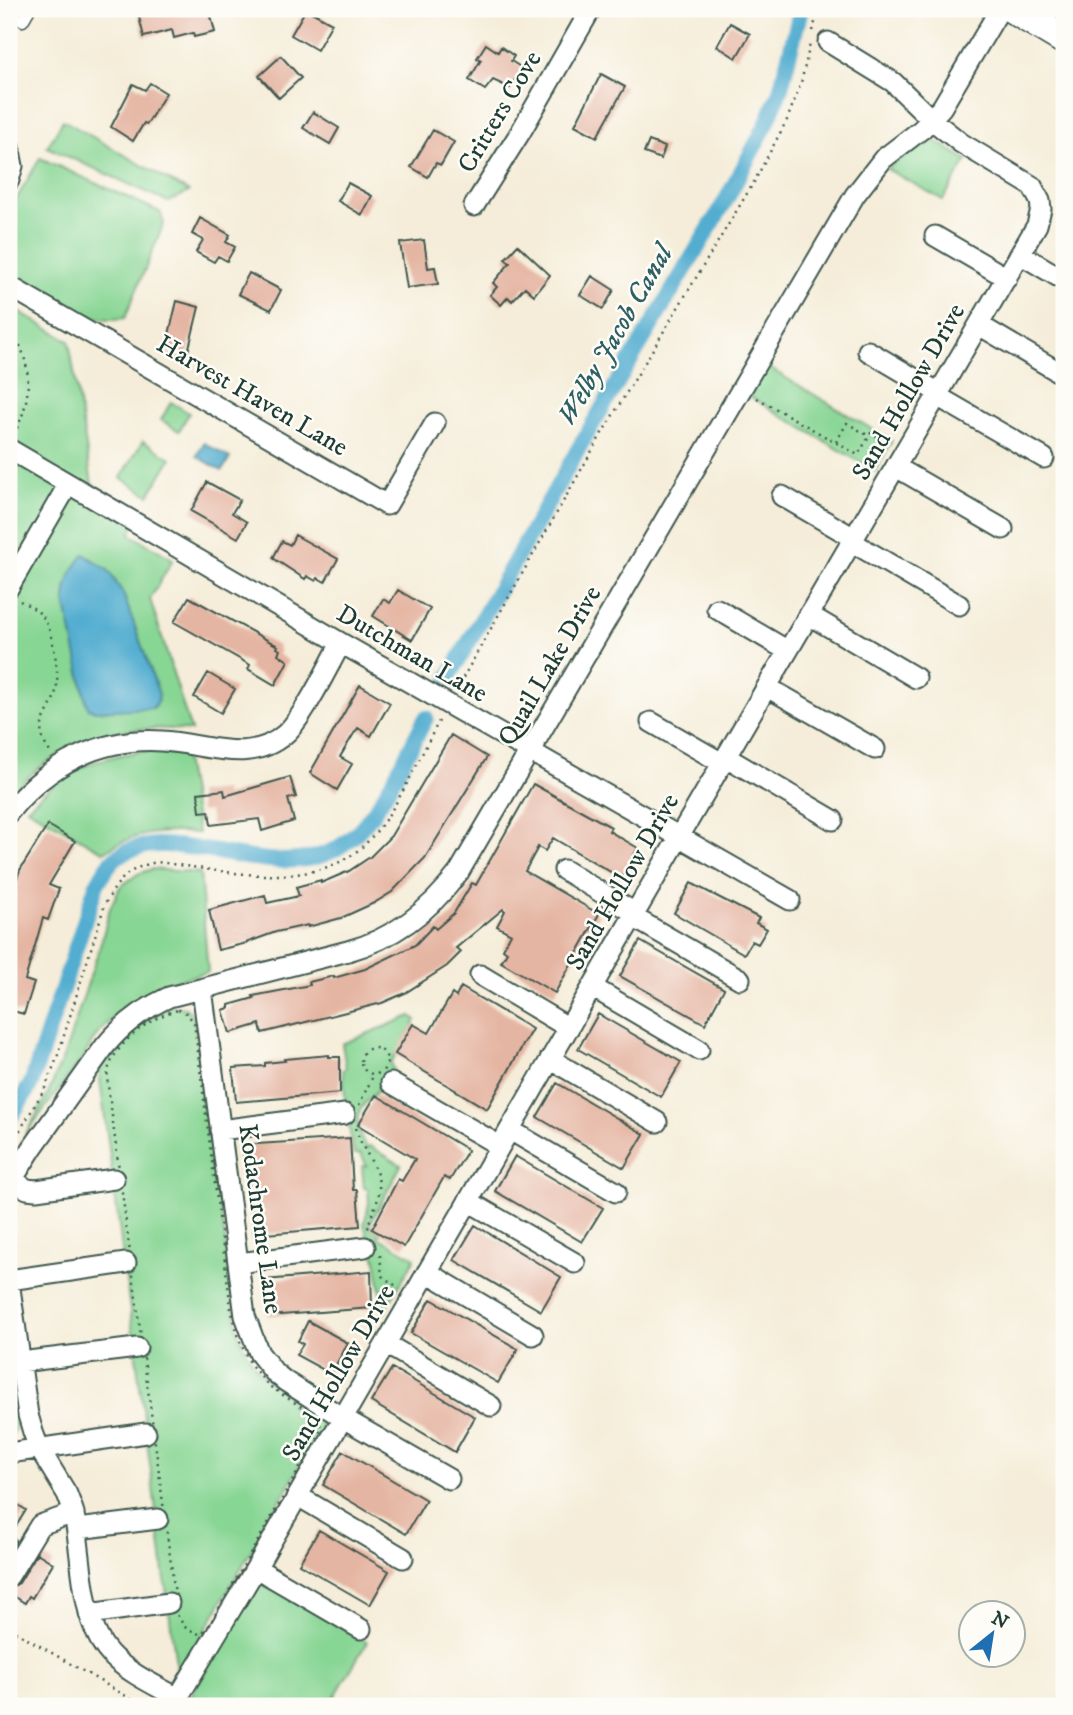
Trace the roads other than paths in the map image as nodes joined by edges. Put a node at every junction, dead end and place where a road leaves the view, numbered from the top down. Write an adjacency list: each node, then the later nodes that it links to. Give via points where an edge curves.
1 (30, 9): 5 (lane, via 23,21)
2 (591, 9): 11 (street, Critters Cove)
3 (1000, 9): 8 (street, Quail Lake Drive)
4 (1014, 9): 6 (main road)
5 (9, 13)
6 (1064, 39)
7 (828, 42): 8 (street, Sand Hollow Drive, via 893,82)
8 (932, 120): 13 (street, Sand Hollow Drive, via 961,143 1026,180 1037,193 1040,217); 39 (street, Quail Lake Drive, via 883,159 863,182)
9 (9, 146): 10 (street, via 13,166)
10 (9, 180)
11 (474, 206)
12 (935, 236): 14 (street)
13 (1020, 254): 14 (street, Sand Hollow Drive); 15 (street)
14 (1007, 278): 17 (street, Sand Hollow Drive)
15 (1064, 280)
16 (9, 286): 21 (street, Harvest Haven Lane, via 387,505)
17 (979, 325): 19 (street); 20 (street, Sand Hollow Drive)
18 (867, 351): 20 (street)
19 (1064, 375)
20 (938, 395): 23 (street); 24 (street, Sand Hollow Drive)
21 (435, 423)
22 (12, 441): 25 (street, Dutchman Lane)
23 (1044, 458)
24 (900, 460): 27 (street); 28 (street, Sand Hollow Drive)
25 (68, 485): 29 (street); 33 (street, Dutchman Lane)
26 (782, 496): 28 (street)
27 (1003, 529)
28 (853, 540): 30 (street); 32 (street, Sand Hollow Drive)
29 (15, 594)
30 (959, 605)
31 (717, 609): 34 (street)
32 (809, 615): 34 (street, Sand Hollow Drive); 35 (street)
33 (341, 643): 39 (street, Dutchman Lane); 41 (street, via 294,725 270,745 227,752 162,741 97,748 45,775)
34 (788, 651): 36 (street, Sand Hollow Drive)
35 (916, 678)
36 (767, 687): 38 (street); 40 (street, Sand Hollow Drive)
37 (651, 722): 40 (street)
38 (875, 749)
39 (531, 752): 43 (street, Dutchman Lane); 50 (street, Quail Lake Drive, via 459,872 407,925 363,947)
40 (724, 760): 42 (street); 43 (street, Sand Hollow Drive)
41 (9, 812)
42 (833, 820)
43 (679, 837): 45 (street, Dutchman Lane); 46 (street, Sand Hollow Drive)
44 (564, 870): 46 (street)
45 (790, 901)
46 (634, 915): 48 (street); 49 (street, Sand Hollow Drive)
47 (480, 975): 51 (street)
48 (740, 979)
49 (592, 987): 51 (street, Sand Hollow Drive); 52 (street)
50 (202, 989): 57 (street, Kodachrome Lane); 60 (street, Quail Lake Drive, via 155,1003 117,1032)
51 (569, 1028): 53 (street, Sand Hollow Drive)
52 (699, 1050)
53 (551, 1059): 56 (street); 58 (street, Sand Hollow Drive)
54 (383, 1078): 58 (street)
55 (352, 1118): 57 (street)
56 (657, 1122)
57 (220, 1130): 66 (street, Kodachrome Lane)
58 (505, 1138): 61 (street); 62 (street, Sand Hollow Drive)
59 (114, 1179): 60 (street, via 36,1190)
60 (10, 1183)
61 (616, 1192)
62 (468, 1201): 65 (street); 67 (street, Sand Hollow Drive)
63 (372, 1245): 66 (street)
64 (126, 1263): 68 (street)
65 (575, 1263)
66 (238, 1264): 74 (street, Kodachrome Lane, via 245,1316 259,1353 285,1381)
67 (427, 1272): 69 (street); 70 (street, Sand Hollow Drive)
68 (9, 1280): 72 (street)
69 (533, 1335)
70 (386, 1344): 73 (street); 74 (street, Sand Hollow Drive)
71 (137, 1348): 72 (street)
72 (20, 1363): 76 (street, via 28,1415)
73 (491, 1406)
74 (343, 1418): 78 (street, Kodachrome Lane); 79 (street, Sand Hollow Drive)
75 (146, 1433): 76 (street)
76 (39, 1448): 77 (street); 81 (street, via 67,1494)
77 (9, 1453)
78 (449, 1479)
79 (298, 1496): 82 (street); 83 (street, Sand Hollow Drive)
80 (158, 1519): 81 (street)
81 (76, 1521): 84 (street, via 44,1522); 86 (street)
82 (403, 1558)
83 (256, 1568): 87 (street); 88 (street, Sand Hollow Drive)
84 (9, 1576)
85 (169, 1603): 86 (street)
86 (89, 1614): 88 (street, via 94,1633 114,1659)
87 (361, 1629)
88 (175, 1702)

